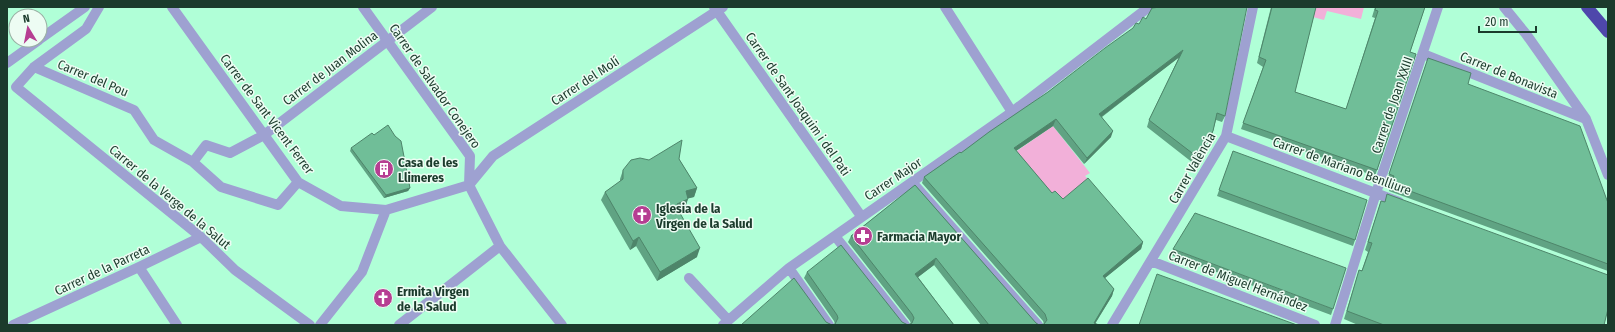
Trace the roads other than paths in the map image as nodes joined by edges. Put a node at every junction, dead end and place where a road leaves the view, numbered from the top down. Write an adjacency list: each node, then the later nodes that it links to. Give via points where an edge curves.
1 (85, 7): 14 (street)
2 (99, 7): 20 (street, via 86,29)
3 (172, 7): 23 (street, Carrer de Sant Vicent Ferrer)
4 (363, 7): 15 (street, Carrer de Salvador Conejero)
5 (432, 7): 15 (street, Carrer de Juan Molina)
6 (945, 7): 21 (street)
7 (1150, 7): 21 (street, Carrer Major)
8 (1253, 7): 24 (street, Carrer València)
9 (1438, 7): 18 (street, Carrer de Joan XXIII)
10 (1504, 7): 22 (street)
11 (1587, 7): 13 (highway)
12 (718, 8): 29 (street, Carrer del Molí, via 493,156); 33 (street, Carrer de Sant Joaquim i del Pati)
13 (1608, 32)
14 (48, 34)
15 (387, 40): 23 (street, Carrer de Juan Molina); 29 (street, Carrer de Salvador Conejero, via 470,156)
16 (27, 48): 19 (street)
17 (7, 54): 19 (street)
18 (1423, 54): 22 (street, Carrer de Bonavista); 30 (street, Carrer de Joan XXIII)
19 (7, 62)
20 (34, 67): 25 (street, Carrer del Pou, via 134,110 154,140); 35 (street, Carrer de la Verge de la Salut, via 16,87)
21 (1012, 112): 28 (street, Carrer Major)
22 (1586, 119): 26 (street)
23 (264, 135): 25 (street, via 230,153 206,144); 27 (street, Carrer de Sant Vicent Ferrer)
24 (1226, 136): 30 (street, Carrer de Mariano Benlliure); 37 (street, Carrer València)
25 (193, 162): 27 (street, Carrer del Pou, via 221,187 278,205)
26 (1608, 175)
27 (298, 182): 32 (street, Carrer de Sant Vicent Ferrer, via 341,206)
28 (912, 182): 33 (street, Carrer Major); 50 (street)
29 (468, 185): 32 (street); 36 (street)
30 (1376, 193): 31 (street, Carrer de Mariano Benlliure); 53 (street, Carrer de Joan XXIII)
31 (1410, 205)
32 (386, 210): 45 (street, via 362,272)
33 (862, 216): 34 (street, Carrer Major)
34 (835, 236): 39 (street, Carrer Major); 49 (street)
35 (201, 237): 38 (street, Carrer de la Parreta); 44 (street, Carrer de la Verge de la Salut, via 235,270)
36 (500, 246): 46 (street); 47 (street)
37 (1151, 261): 51 (street, Carrer València); 52 (street, Carrer de Miguel Hernández)
38 (139, 268): 42 (street, Carrer de la Parreta); 43 (street)
39 (790, 268): 41 (street, Carrer Major); 48 (street)
40 (689, 278): 41 (street)
41 (726, 322)
42 (13, 325)
43 (177, 325)
44 (310, 325)
45 (320, 325)
46 (399, 325)
47 (562, 325)
48 (829, 325)
49 (905, 325)
50 (1038, 325)
51 (1112, 325)
52 (1315, 325)
53 (1335, 325)

